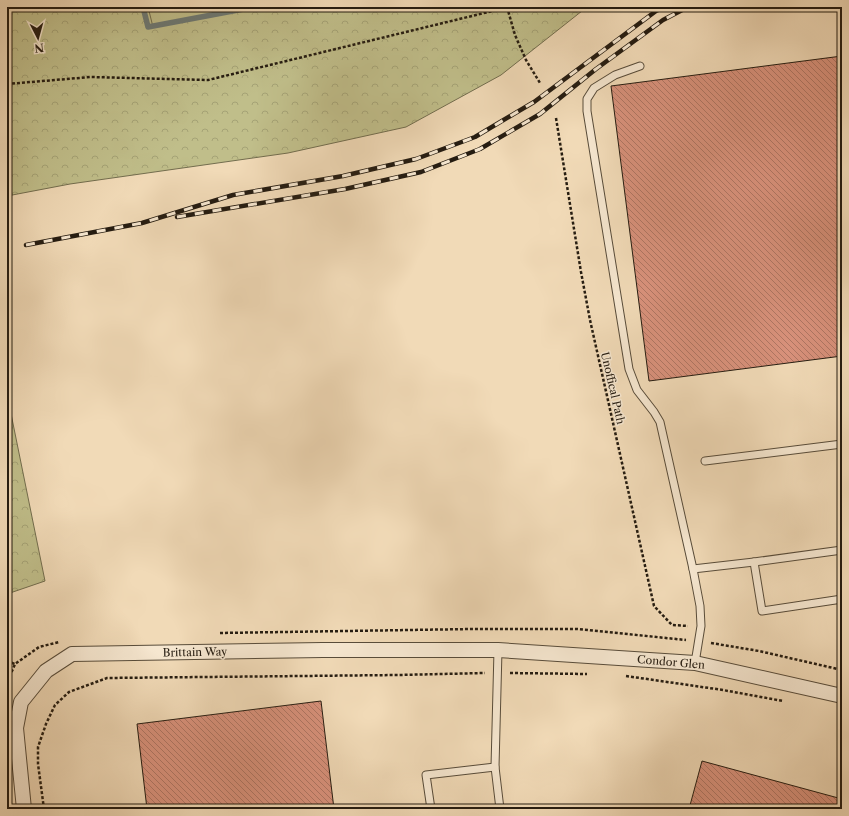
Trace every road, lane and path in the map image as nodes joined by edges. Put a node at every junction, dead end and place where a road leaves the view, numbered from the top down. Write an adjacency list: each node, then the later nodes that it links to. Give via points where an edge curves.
1 (508, 7): 3 (path, via 515,35); 4 (path, via 208,80 91,77)
2 (640, 66): 10 (lane, via 615,74 594,88 587,99 587,112 629,369 637,390 660,422)
3 (540, 83)
4 (7, 84)
5 (556, 118): 12 (path, Unoffical Path, via 590,320 654,606 672,625)
6 (842, 444): 7 (lane)
7 (705, 461)
8 (842, 550): 9 (lane)
9 (754, 562): 10 (lane); 11 (lane, via 762,611)
10 (693, 569): 12 (lane)
11 (842, 600)
12 (701, 626): 15 (lane)
13 (498, 650): 15 (street, Condor Glen); 17 (lane); 23 (street, Brittain Way, via 72,654 46,671 21,702 16,728)
14 (7, 661): 16 (path)
15 (696, 663): 20 (street, Condor Glen)
16 (15, 664)
17 (497, 672): 18 (path); 22 (lane); 24 (path, via 108,678 69,692 56,705 46,724 38,747)
18 (592, 674)
19 (623, 676): 21 (path, via 723,690)
20 (842, 696)
21 (784, 702)
22 (495, 767): 25 (lane, via 426,775); 26 (lane)
23 (24, 809)
24 (44, 809)
25 (431, 809)
26 (500, 809)

